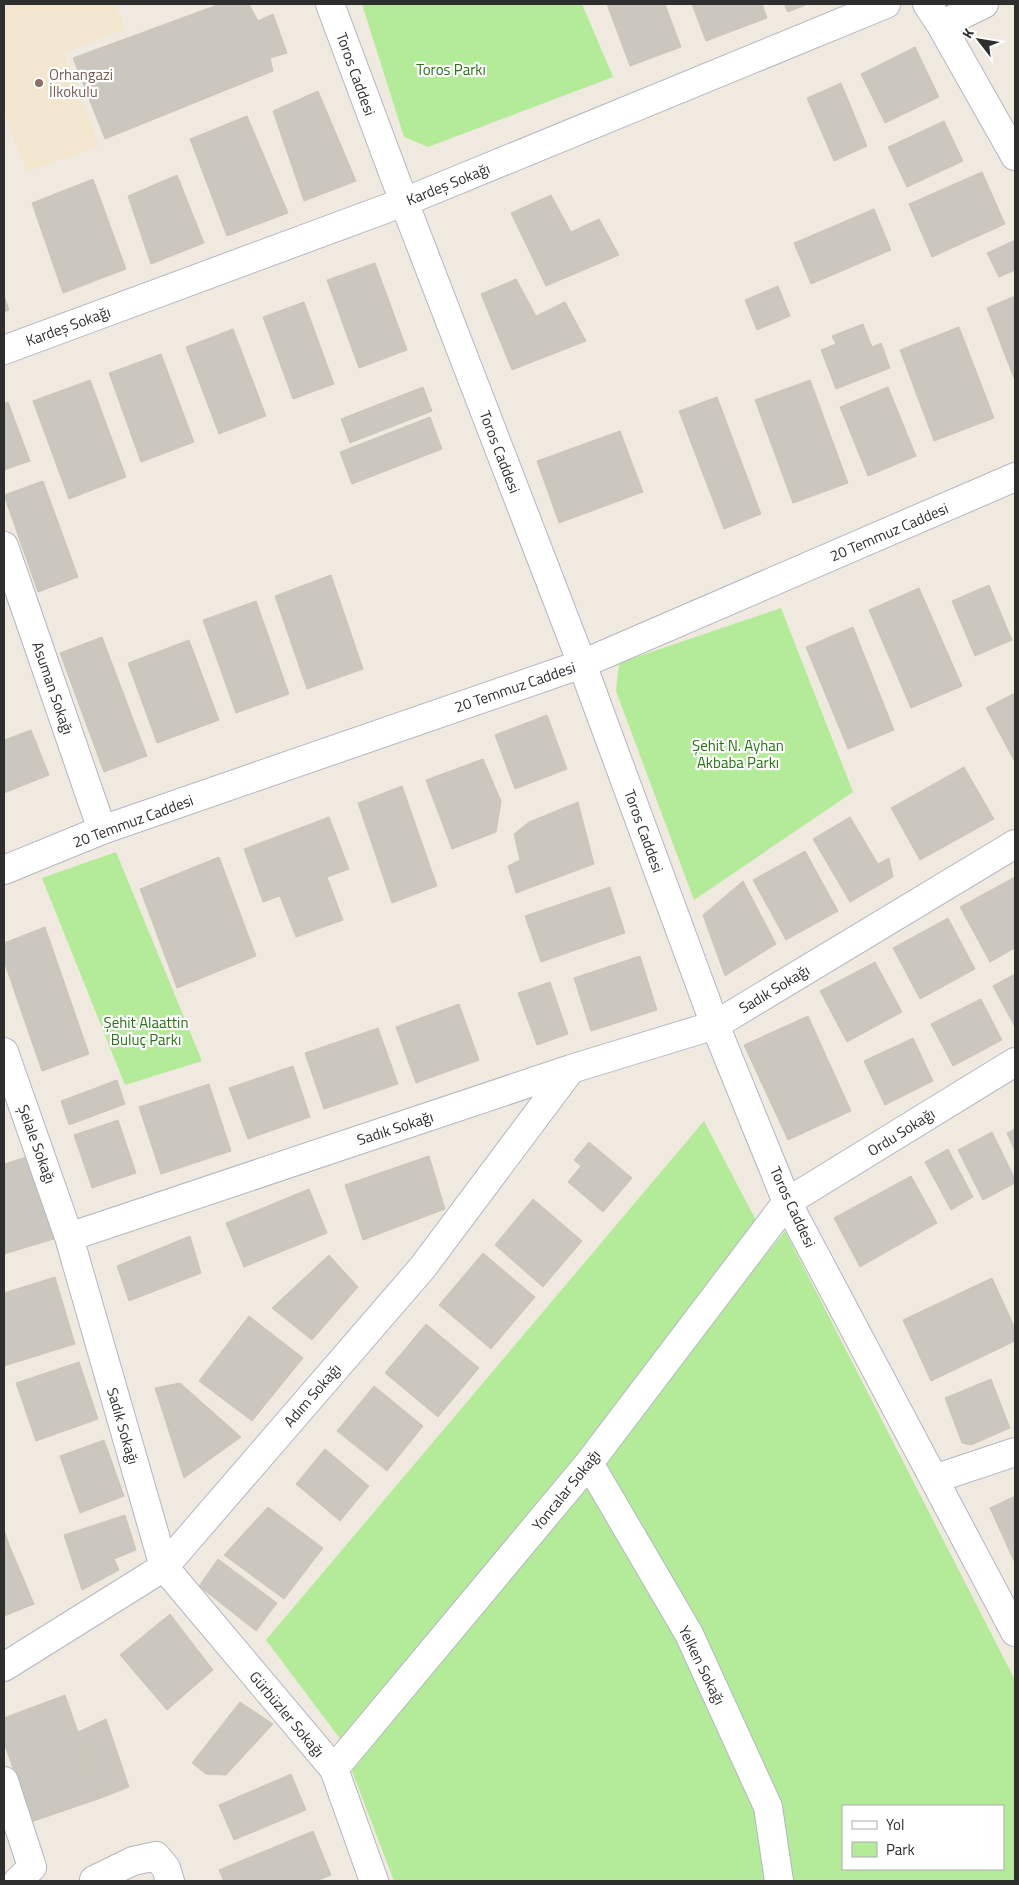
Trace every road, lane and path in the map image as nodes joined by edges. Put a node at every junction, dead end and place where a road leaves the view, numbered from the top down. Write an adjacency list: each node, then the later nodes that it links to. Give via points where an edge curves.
1 (330, 4): 6 (street, Toros Caddesi)
2 (886, 4): 6 (street, Kardeş Sokağı)
3 (984, 4): 4 (street)
4 (934, 14): 5 (street)
5 (1015, 156)
6 (404, 202): 7 (street, Kardeş Sokağı); 10 (street, Toros Caddesi)
7 (4, 350)
8 (1015, 477): 10 (street, 20 Temmuz Caddesi)
9 (4, 546): 11 (street, Asuman Sokağı)
10 (582, 664): 11 (street, 20 Temmuz Caddesi); 14 (street, Toros Caddesi)
11 (102, 830): 13 (street, 20 Temmuz Caddesi)
12 (1015, 844): 14 (street, Sadık Sokağı)
13 (4, 870)
14 (715, 1025): 17 (street, Sadık Sokağı); 18 (street, Toros Caddesi)
15 (4, 1052): 19 (street, Şelale Sokağı)
16 (1015, 1062): 18 (street, Ordu Sokağı)
17 (571, 1070): 19 (street, Sadık Sokağı); 23 (street, Adım Sokağı, via 423,1267)
18 (787, 1202): 21 (street, Yoncalar Sokağı); 22 (street, Toros Caddesi)
19 (69, 1236): 23 (street, Sadık Sokağı)
20 (1015, 1452): 22 (street)
21 (589, 1463): 26 (street, Yoncalar Sokağı); 32 (street, Yelken Sokağı, via 689,1634 768,1807)
22 (934, 1479): 24 (street, Toros Caddesi)
23 (164, 1567): 25 (street, Adım Sokağı); 26 (street, Gürbüzler Sokağı)
24 (1015, 1632)
25 (4, 1667)
26 (334, 1769): 31 (street, Gürbüzler Sokağı)
27 (4, 1781): 29 (street, via 32,1867)
28 (94, 1880): 30 (street, via 134,1861 156,1856 166,1868)
29 (18, 1881)
30 (170, 1881)
31 (374, 1881)
32 (779, 1881)

